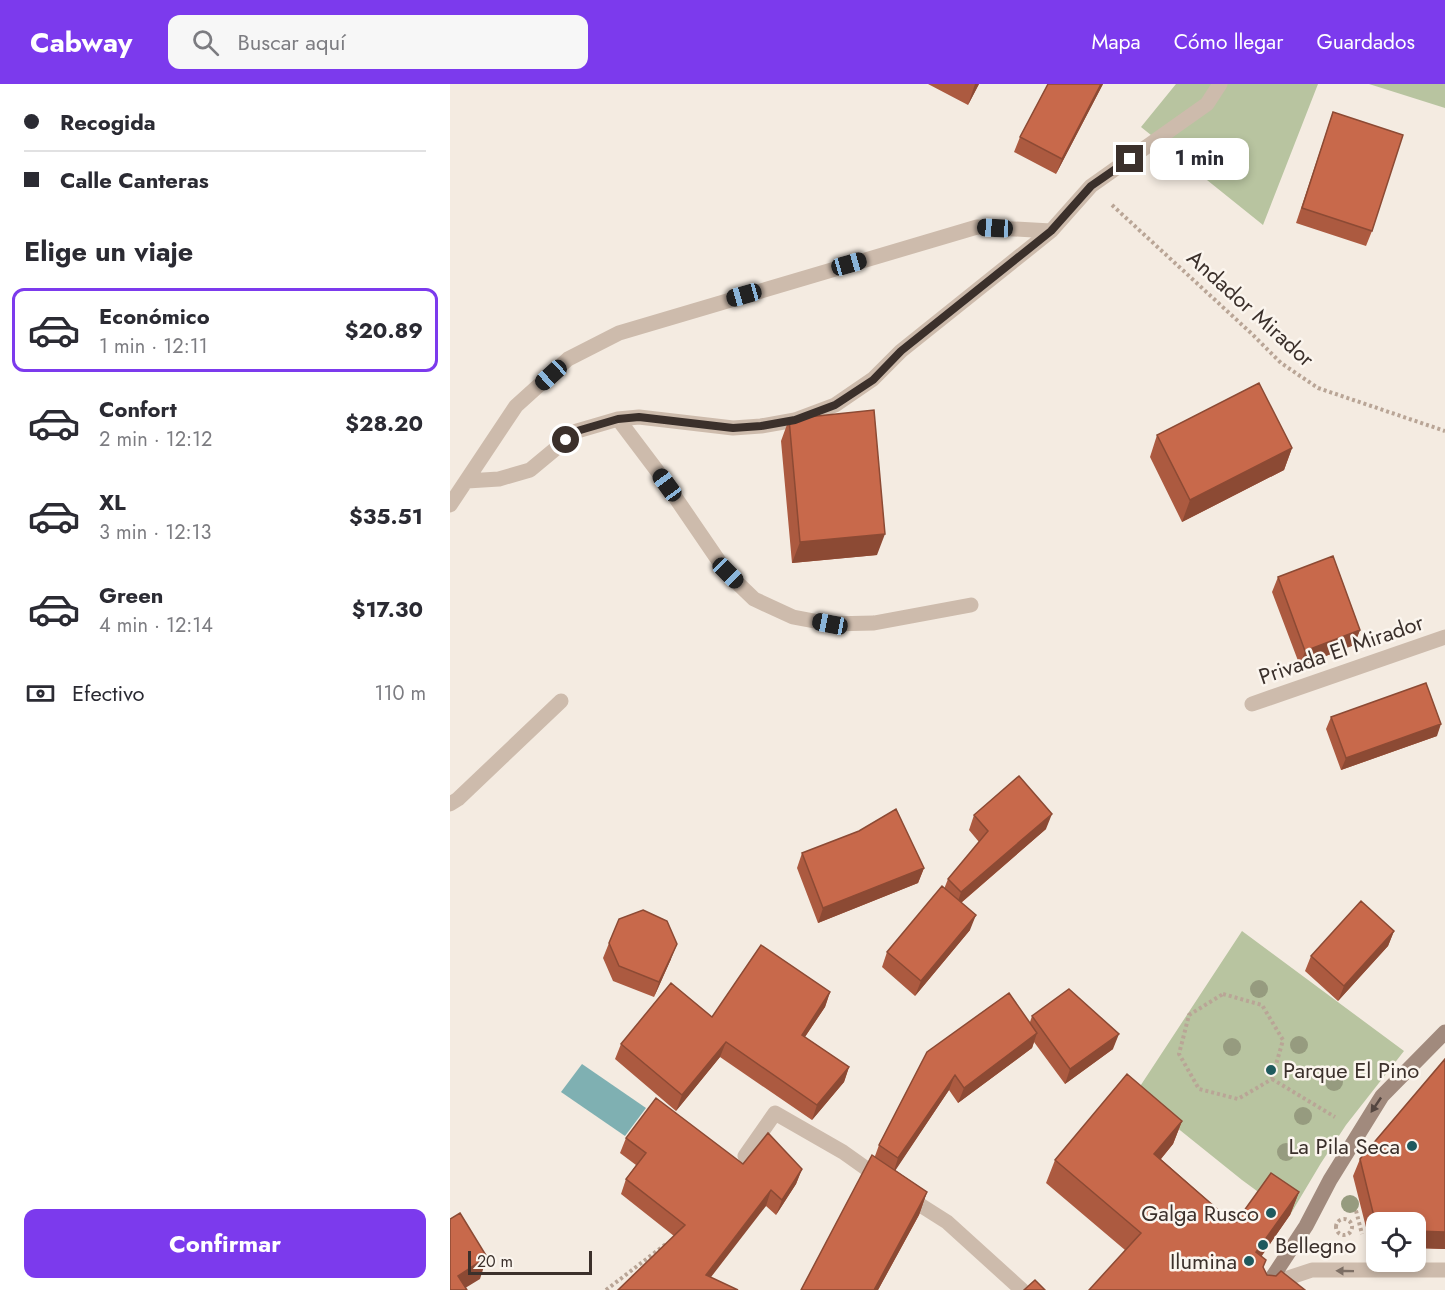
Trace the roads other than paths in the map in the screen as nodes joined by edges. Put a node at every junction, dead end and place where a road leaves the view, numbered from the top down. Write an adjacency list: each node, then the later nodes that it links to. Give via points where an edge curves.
1 (1220, 84): 2 (street, via 1207,104 1091,186)
2 (1051, 231): 3 (street, via 901,351 873,380 835,405 795,420 733,428 639,417); 4 (street, via 976,227 619,333 568,359 516,406)
3 (618, 419): 4 (street, via 577,431 530,470); 6 (street, via 728,573 754,599 793,616 830,624 874,623)
4 (466, 482): 5 (street)
5 (450, 505)
6 (971, 605)
7 (1445, 637): 9 (street, Privada El Mirador)
8 (561, 700): 10 (street)
9 (1252, 704)
10 (450, 804)
11 (1445, 1032): 14 (street, one-way to 14, via 1382,1096)
12 (745, 1156): 15 (street, via 775,1113 843,1152 946,1222)
13 (1445, 1270): 14 (street, one-way to 14, via 1312,1270)
14 (1267, 1287)
15 (1022, 1290)

